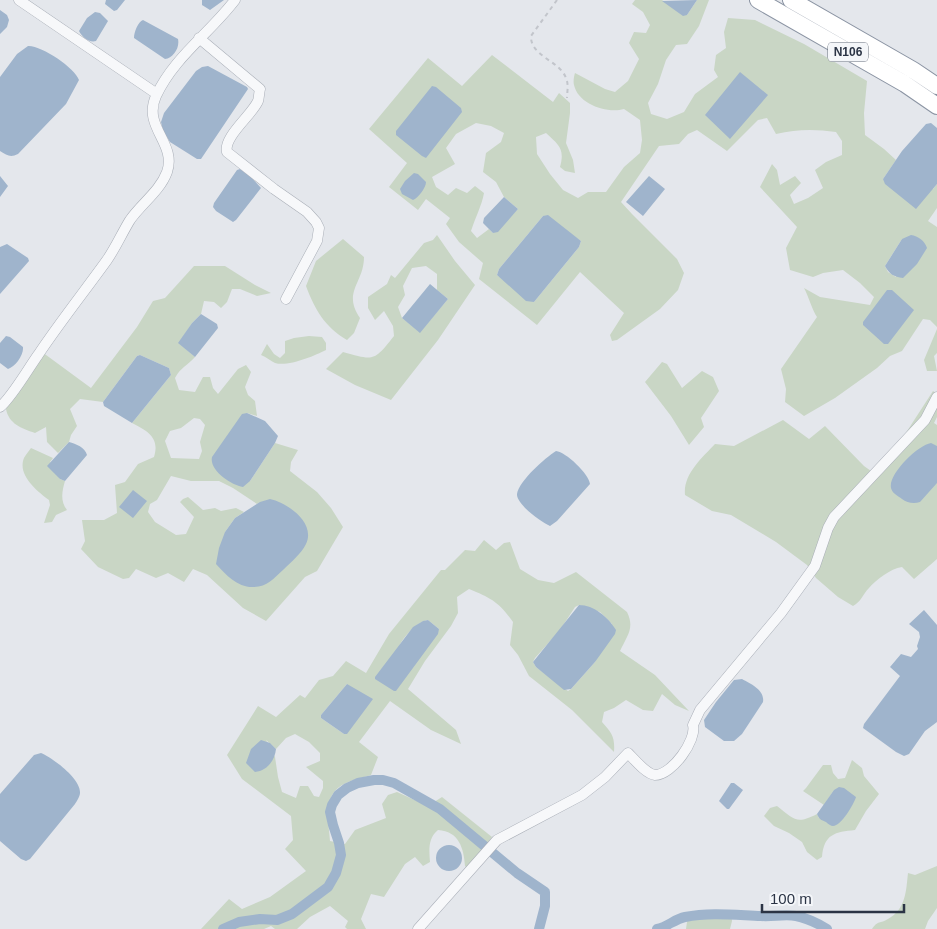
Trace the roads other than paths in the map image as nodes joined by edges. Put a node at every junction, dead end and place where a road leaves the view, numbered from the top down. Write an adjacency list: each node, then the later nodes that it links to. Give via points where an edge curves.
1 (19, 0): 7 (street)
2 (235, 0): 5 (street)
3 (758, 0): 8 (highway, N106, via 905,84)
4 (790, 0): 6 (highway, N106)
5 (199, 38): 7 (street, via 168,75); 9 (street, via 260,89 258,102 227,144 227,152 316,222 317,241)
6 (937, 86)
7 (157, 94): 11 (street, via 151,113 166,148 167,172)
8 (937, 106)
9 (286, 299)
10 (937, 397): 12 (street, via 926,420 834,517 815,566 781,613 700,710 693,725 695,730 691,742 674,765 665,773 654,775 628,753 582,795 497,840)
11 (0, 407)
12 (418, 929)

